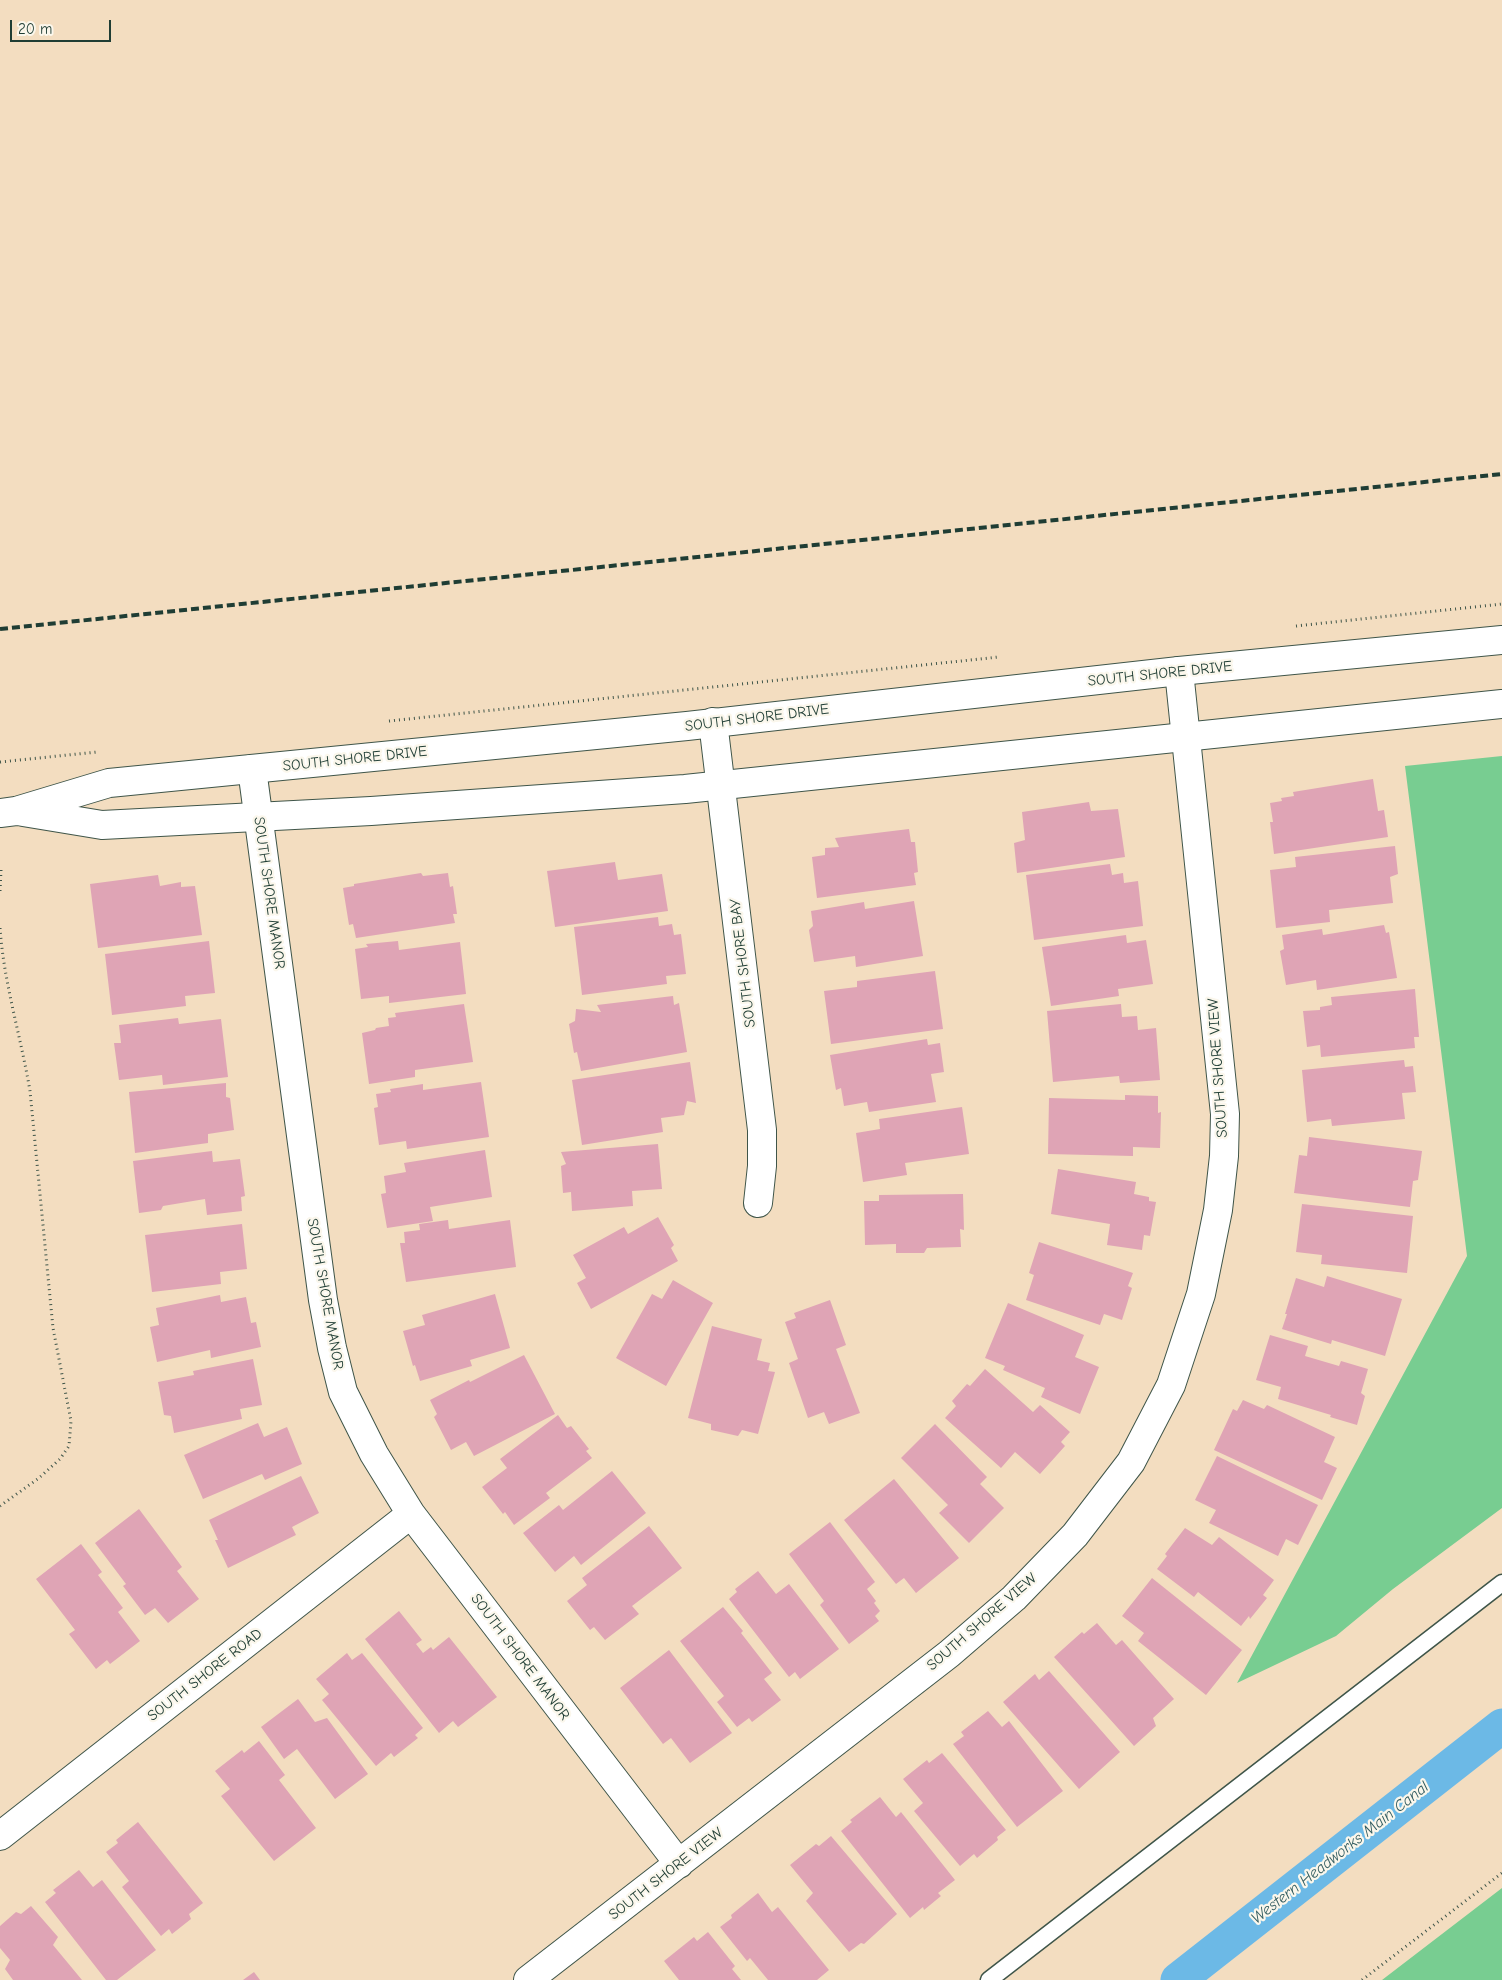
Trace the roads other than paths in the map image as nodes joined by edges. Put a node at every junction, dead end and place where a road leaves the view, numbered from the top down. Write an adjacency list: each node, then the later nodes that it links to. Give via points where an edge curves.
1 (1502, 640): 2 (street, SOUTH SHORE DRIVE)
2 (1179, 671): 4 (street, SOUTH SHORE DRIVE); 5 (street, SOUTH SHORE VIEW)
3 (1502, 704): 5 (street, SOUTH SHORE DRIVE)
4 (714, 722): 6 (street, SOUTH SHORE DRIVE); 7 (street, SOUTH SHORE BAY)
5 (1185, 736): 7 (street, SOUTH SHORE DRIVE); 14 (street, SOUTH SHORE VIEW, via 1225,1114 1218,1210 1201,1294 1171,1385 1131,1462 1076,1534 1014,1598 949,1654)
6 (252, 769): 8 (street, SOUTH SHORE DRIVE, via 109,783); 9 (street, SOUTH SHORE MANOR)
7 (722, 785): 9 (street, SOUTH SHORE DRIVE); 10 (street, SOUTH SHORE BAY, via 762,1130)
8 (8, 812): 9 (street, SOUTH SHORE DRIVE, via 102,825)
9 (260, 818): 11 (street, SOUTH SHORE MANOR, via 332,1348 343,1392 374,1454)
10 (758, 1203)
11 (411, 1514): 13 (street, SOUTH SHORE ROAD); 14 (street, SOUTH SHORE MANOR)
12 (1502, 1583): 16 (lane)
13 (0, 1836)
14 (679, 1864): 15 (street, SOUTH SHORE VIEW)
15 (528, 1980)
16 (989, 1980)

